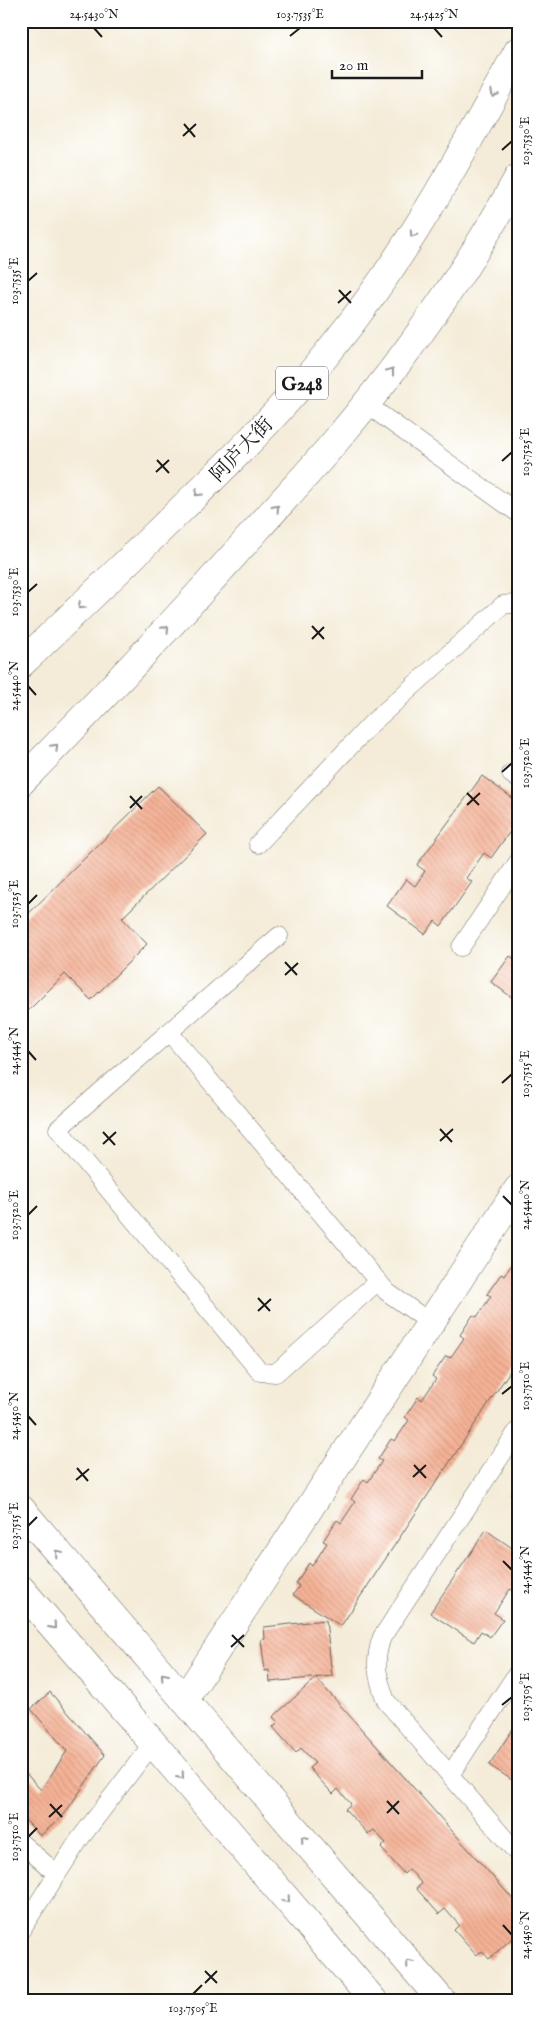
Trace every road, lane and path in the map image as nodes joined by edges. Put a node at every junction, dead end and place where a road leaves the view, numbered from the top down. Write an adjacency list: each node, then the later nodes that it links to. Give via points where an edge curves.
1 (518, 51): 6 (main road, 阿庐大街 / G248, one-way to 6, via 414,234 335,345 209,482)
2 (518, 178): 3 (main road, one-way to 2, via 465,267)
3 (366, 404): 4 (lane); 7 (main road, one-way to 3, via 209,583)
4 (518, 513)
5 (518, 603): 8 (lane, via 503,605 371,724)
6 (21, 664)
7 (21, 782)
8 (258, 844)
9 (518, 862): 11 (lane)
10 (279, 936): 12 (lane)
11 (461, 947)
12 (169, 1032): 14 (lane); 14 (lane, via 58,1129 260,1372 276,1373)
13 (518, 1189): 15 (main road)
14 (378, 1281): 15 (lane, via 387,1292)
15 (431, 1323): 20 (main road)
16 (518, 1430): 22 (lane, via 382,1636 378,1649 377,1676 386,1701)
17 (21, 1510): 20 (main road, one-way to 17)
18 (21, 1589): 21 (main road, one-way to 21)
19 (518, 1672): 22 (lane)
20 (184, 1700): 28 (main road, one-way to 20)
21 (153, 1743): 25 (lane, via 79,1840); 27 (main road, one-way to 27)
22 (450, 1775): 24 (lane)
23 (21, 1843): 25 (lane)
24 (518, 1854)
25 (58, 1874): 26 (lane)
26 (21, 1930)
27 (373, 2000)
28 (441, 2000)

